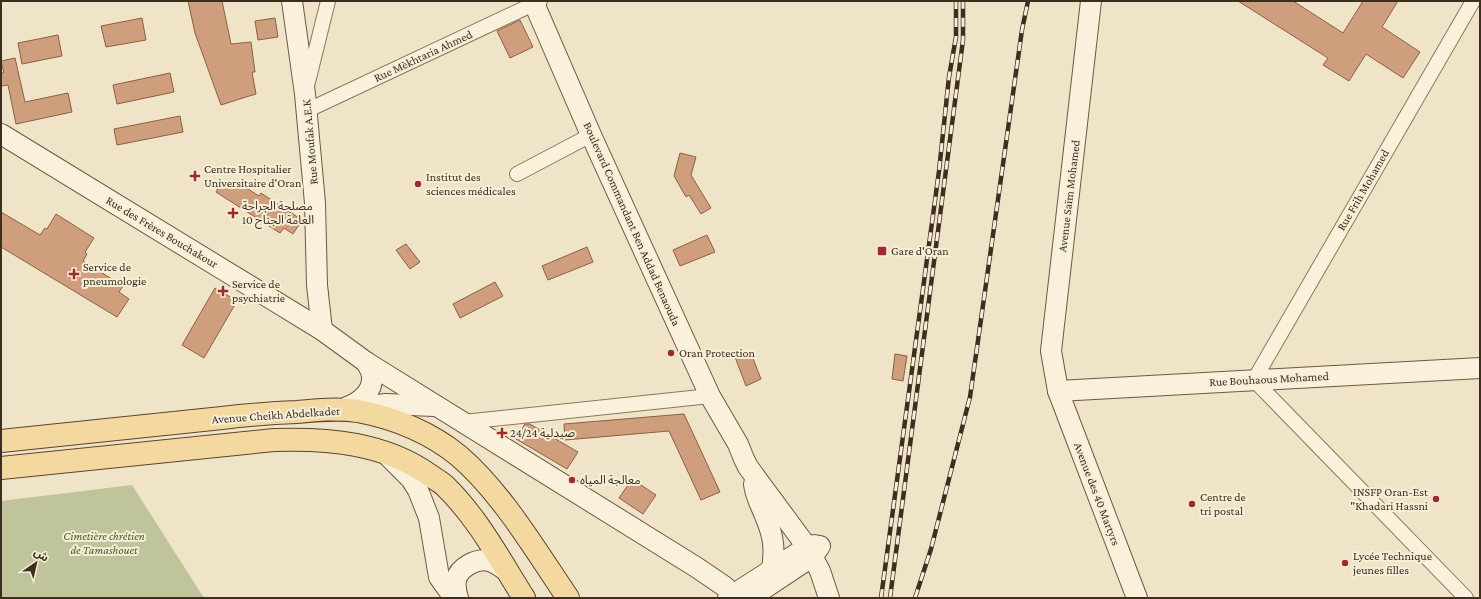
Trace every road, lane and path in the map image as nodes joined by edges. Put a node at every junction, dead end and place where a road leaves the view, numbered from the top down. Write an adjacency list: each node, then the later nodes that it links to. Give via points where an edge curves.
1 (292, 1): 6 (street)
2 (328, 1): 6 (street, Rue Moufak A.E.K)
3 (1091, 1): 16 (street, Avenue Saïm Mohamed, via 1051,351)
4 (1473, 1): 15 (street, Rue Frih Mohamed)
5 (536, 2): 6 (street, Rue Mèkhtaria Ahmed); 8 (street, Boulevard Commandant Ben Addad Benaouda)
6 (306, 103): 10 (street, Rue Moufak A.E.K, via 315,203)
7 (1, 134): 11 (street, Rue des Frères Bouchakour)
8 (591, 135): 9 (street); 17 (street, Boulevard Commandant Ben Addad Benaouda)
9 (517, 174)
10 (317, 285): 11 (street); 12 (street, Rue Moufak A.E.K)
11 (295, 313): 12 (street, Rue des Frères Bouchakour)
12 (322, 330): 13 (street, Rue des Frères Bouchakour)
13 (366, 362): 18 (street); 19 (street, via 372,378 369,391 360,401)
14 (1480, 368): 15 (street, Rue Bouhaous Mohamed)
15 (1254, 380): 16 (street, Rue Bouhaous Mohamed); 37 (street)
16 (1058, 391): 36 (street, Avenue des 40 Martyrs)
17 (710, 396): 20 (street); 22 (street, Boulevard Commandant Ben Addad Benaouda)
18 (438, 406): 19 (street, via 386,404); 20 (street)
19 (341, 410): 21 (main road, Avenue Cheikh Abdelkader, via 251,415); 33 (main road, Avenue Cheikh Abdelkader, via 357,411 397,421 441,443 458,456 476,472 494,494)
20 (464, 422): 29 (street)
21 (1, 441)
22 (738, 444): 25 (street, Boulevard Commandant Ben Addad Benaouda); 26 (street, Boulevard Commandant Ben Addad Benaouda, via 757,459 805,520)
23 (384, 452): 24 (main road, Avenue Cheikh Abdelkader, via 346,443 274,440); 28 (main road, Avenue Cheikh Abdelkader, via 406,461 444,486 471,517); 30 (street, via 411,479 418,490 429,518 439,577)
24 (1, 468)
25 (753, 475): 26 (street, Boulevard Commandant Ben Addad Benaouda); 27 (street, via 756,496 771,530 774,546)
26 (813, 550): 27 (street); 29 (street); 34 (street, Boulevard Commandant Ben Addad Benaouda); 35 (street, Boulevard Commandant Ben Addad Benaouda, via 832,580)
27 (772, 568): 29 (street)
28 (508, 572): 31 (street, via 487,561 469,564 456,580); 32 (main road, Avenue Cheikh Abdelkader)
29 (740, 594)
30 (454, 598)
31 (458, 598)
32 (524, 598)
33 (568, 598)
34 (829, 598)
35 (835, 598)
36 (1137, 598)
37 (1466, 598)

